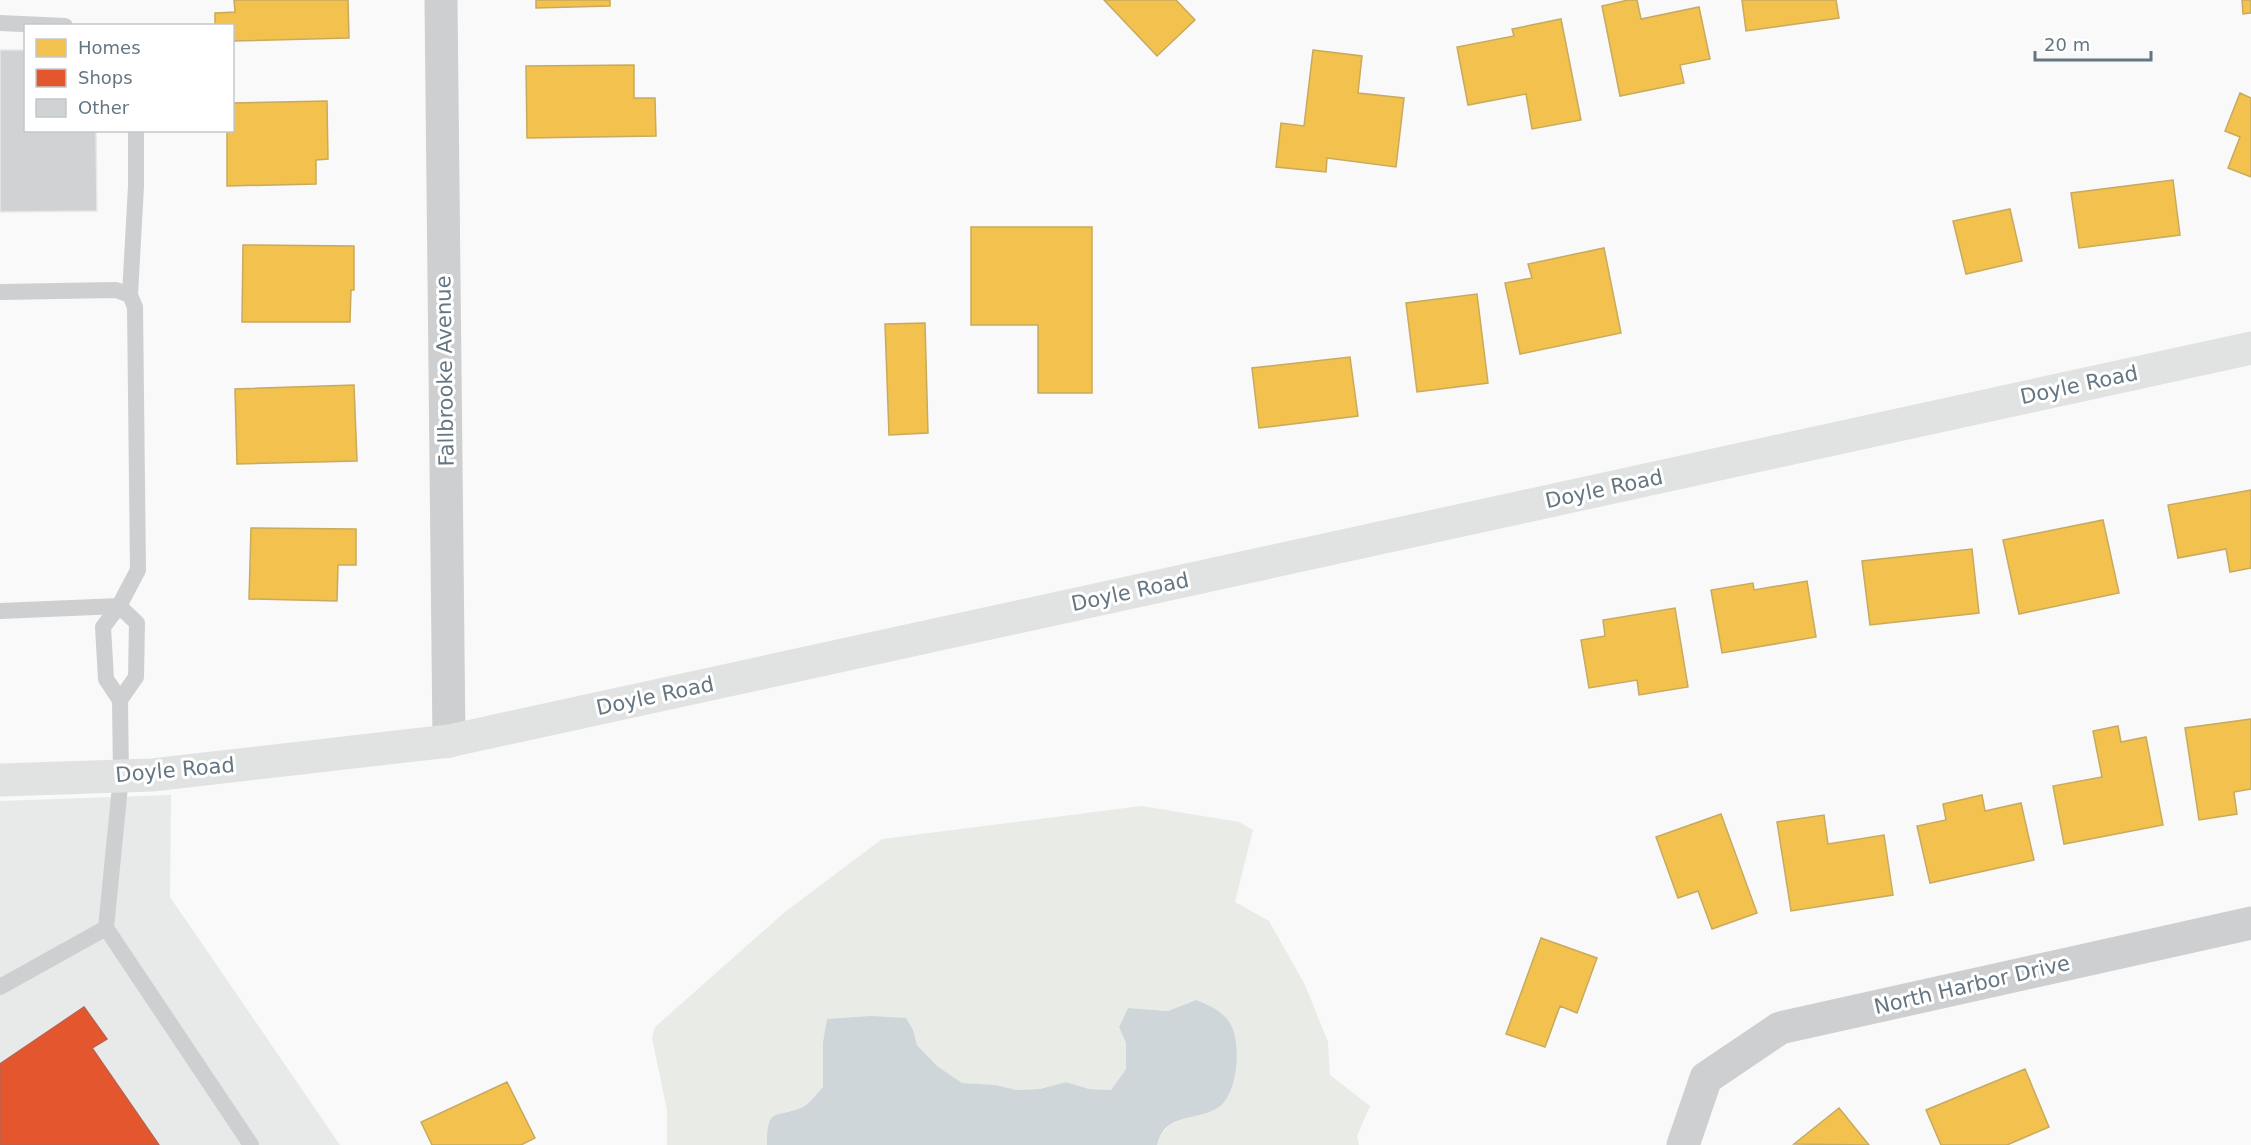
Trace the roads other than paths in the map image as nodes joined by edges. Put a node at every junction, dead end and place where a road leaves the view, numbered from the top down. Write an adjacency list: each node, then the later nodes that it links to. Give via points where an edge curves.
1 (441, 0): 11 (street, Fallbrooke Avenue)
2 (0, 22): 3 (lane)
3 (32, 24)
4 (136, 132): 6 (lane)
5 (0, 292): 6 (lane, via 116,290)
6 (130, 295): 8 (lane, via 135,307 138,570)
7 (2251, 348): 11 (main road, Doyle Road)
8 (119, 606): 9 (lane); 10 (lane, via 103,627 106,679); 10 (lane, via 137,623 136,677)
9 (0, 612)
10 (120, 700): 12 (lane)
11 (449, 741): 12 (main road, Doyle Road)
12 (121, 776): 13 (main road, Doyle Road); 15 (lane)
13 (0, 780)
14 (2251, 923): 18 (street, North Harbor Drive, via 1780,1028 1706,1078)
15 (106, 928): 16 (lane); 17 (lane)
16 (0, 987)
17 (251, 1145)
18 (1683, 1145)

